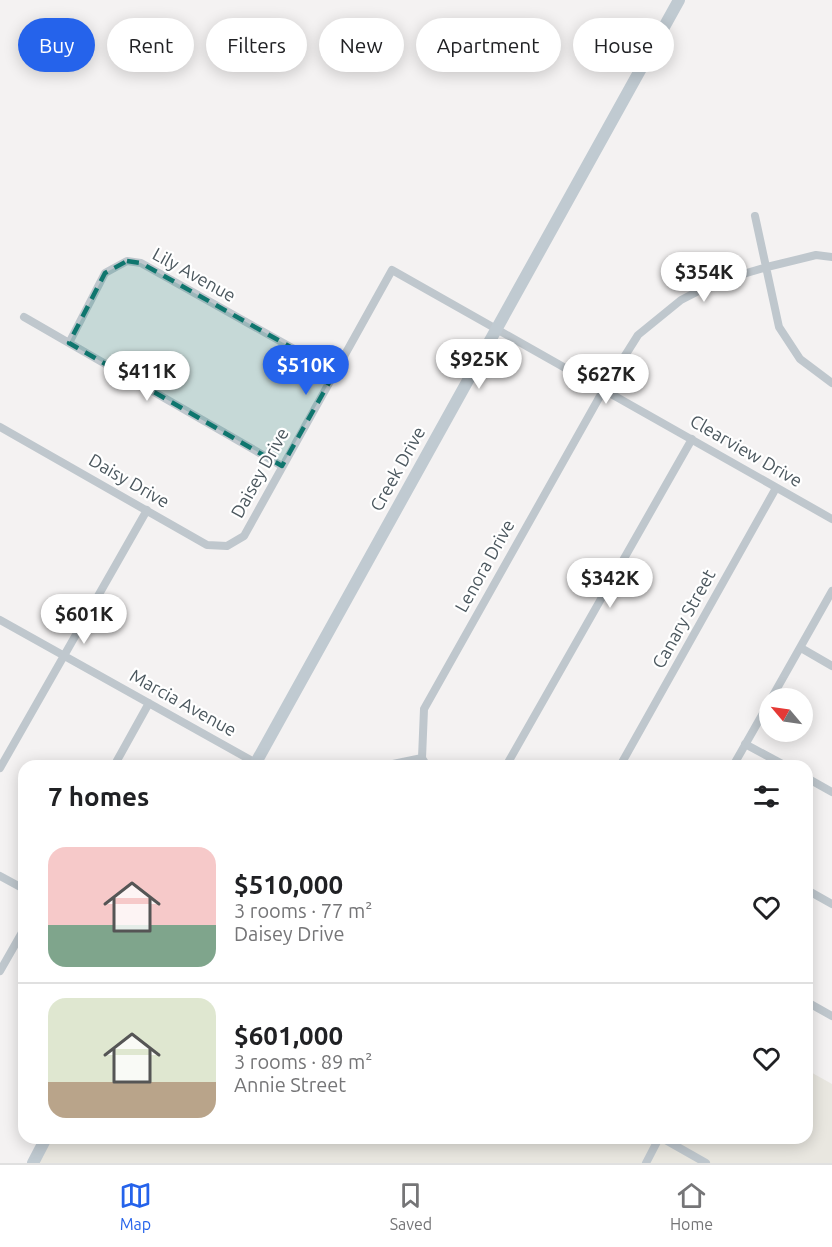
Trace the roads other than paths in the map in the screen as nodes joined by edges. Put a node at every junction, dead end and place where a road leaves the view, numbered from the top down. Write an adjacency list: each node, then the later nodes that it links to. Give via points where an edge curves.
1 (679, 0): 7 (street, Creek Drive)
2 (755, 216): 4 (street)
3 (832, 257): 4 (street, Lenora Drive, via 816,255)
4 (767, 267): 10 (street, via 778,327 800,359); 11 (street, Lenora Drive, via 716,282 681,300 638,335)
5 (392, 270): 7 (street, Clearview Drive); 9 (street, Daisey Drive)
6 (24, 317): 8 (street)
7 (496, 328): 11 (street, Clearview Drive); 30 (street, Creek Drive)
8 (69, 343): 9 (street, Lily Avenue, via 105,273 127,261 141,263); 14 (street)
9 (335, 372): 14 (street, Daisey Drive)
10 (832, 383)
11 (604, 389): 13 (street, Clearview Drive); 31 (street, Lenora Drive, via 424,709)
12 (0, 427): 16 (street, Daisy Drive)
13 (692, 439): 15 (street, Clearview Drive); 32 (street)
14 (282, 466): 18 (street, Daisey Drive)
15 (776, 488): 17 (street, Clearview Drive); 33 (street, Canary Street)
16 (147, 510): 18 (street, Daisy Drive, via 207,545 227,546); 22 (street)
17 (832, 519)
18 (244, 536)
19 (832, 591): 21 (street)
20 (0, 620): 22 (street, Marcia Avenue)
21 (801, 648): 23 (street); 24 (street)
22 (63, 655): 25 (street, Marcia Avenue); 36 (street)
23 (832, 666)
24 (777, 688)
25 (149, 703): 28 (street); 29 (street, Marcia Avenue)
26 (759, 719): 27 (street)
27 (745, 744): 34 (street); 35 (street)
28 (117, 760)
29 (246, 760)
30 (258, 760)
31 (425, 760)
32 (509, 760)
33 (623, 760)
34 (736, 760)
35 (775, 760)
36 (0, 768)
37 (813, 781): 38 (street)
38 (832, 792)
39 (0, 876): 40 (street)
40 (18, 886)
41 (813, 893): 42 (street)
42 (832, 904)
43 (18, 940): 44 (street)
44 (0, 971)
45 (813, 1005): 46 (street)
46 (832, 1016)
47 (43, 1144): 50 (street)
48 (657, 1144): 51 (street)
49 (672, 1144): 52 (street)
50 (33, 1163)
51 (646, 1163)
52 (706, 1163)

